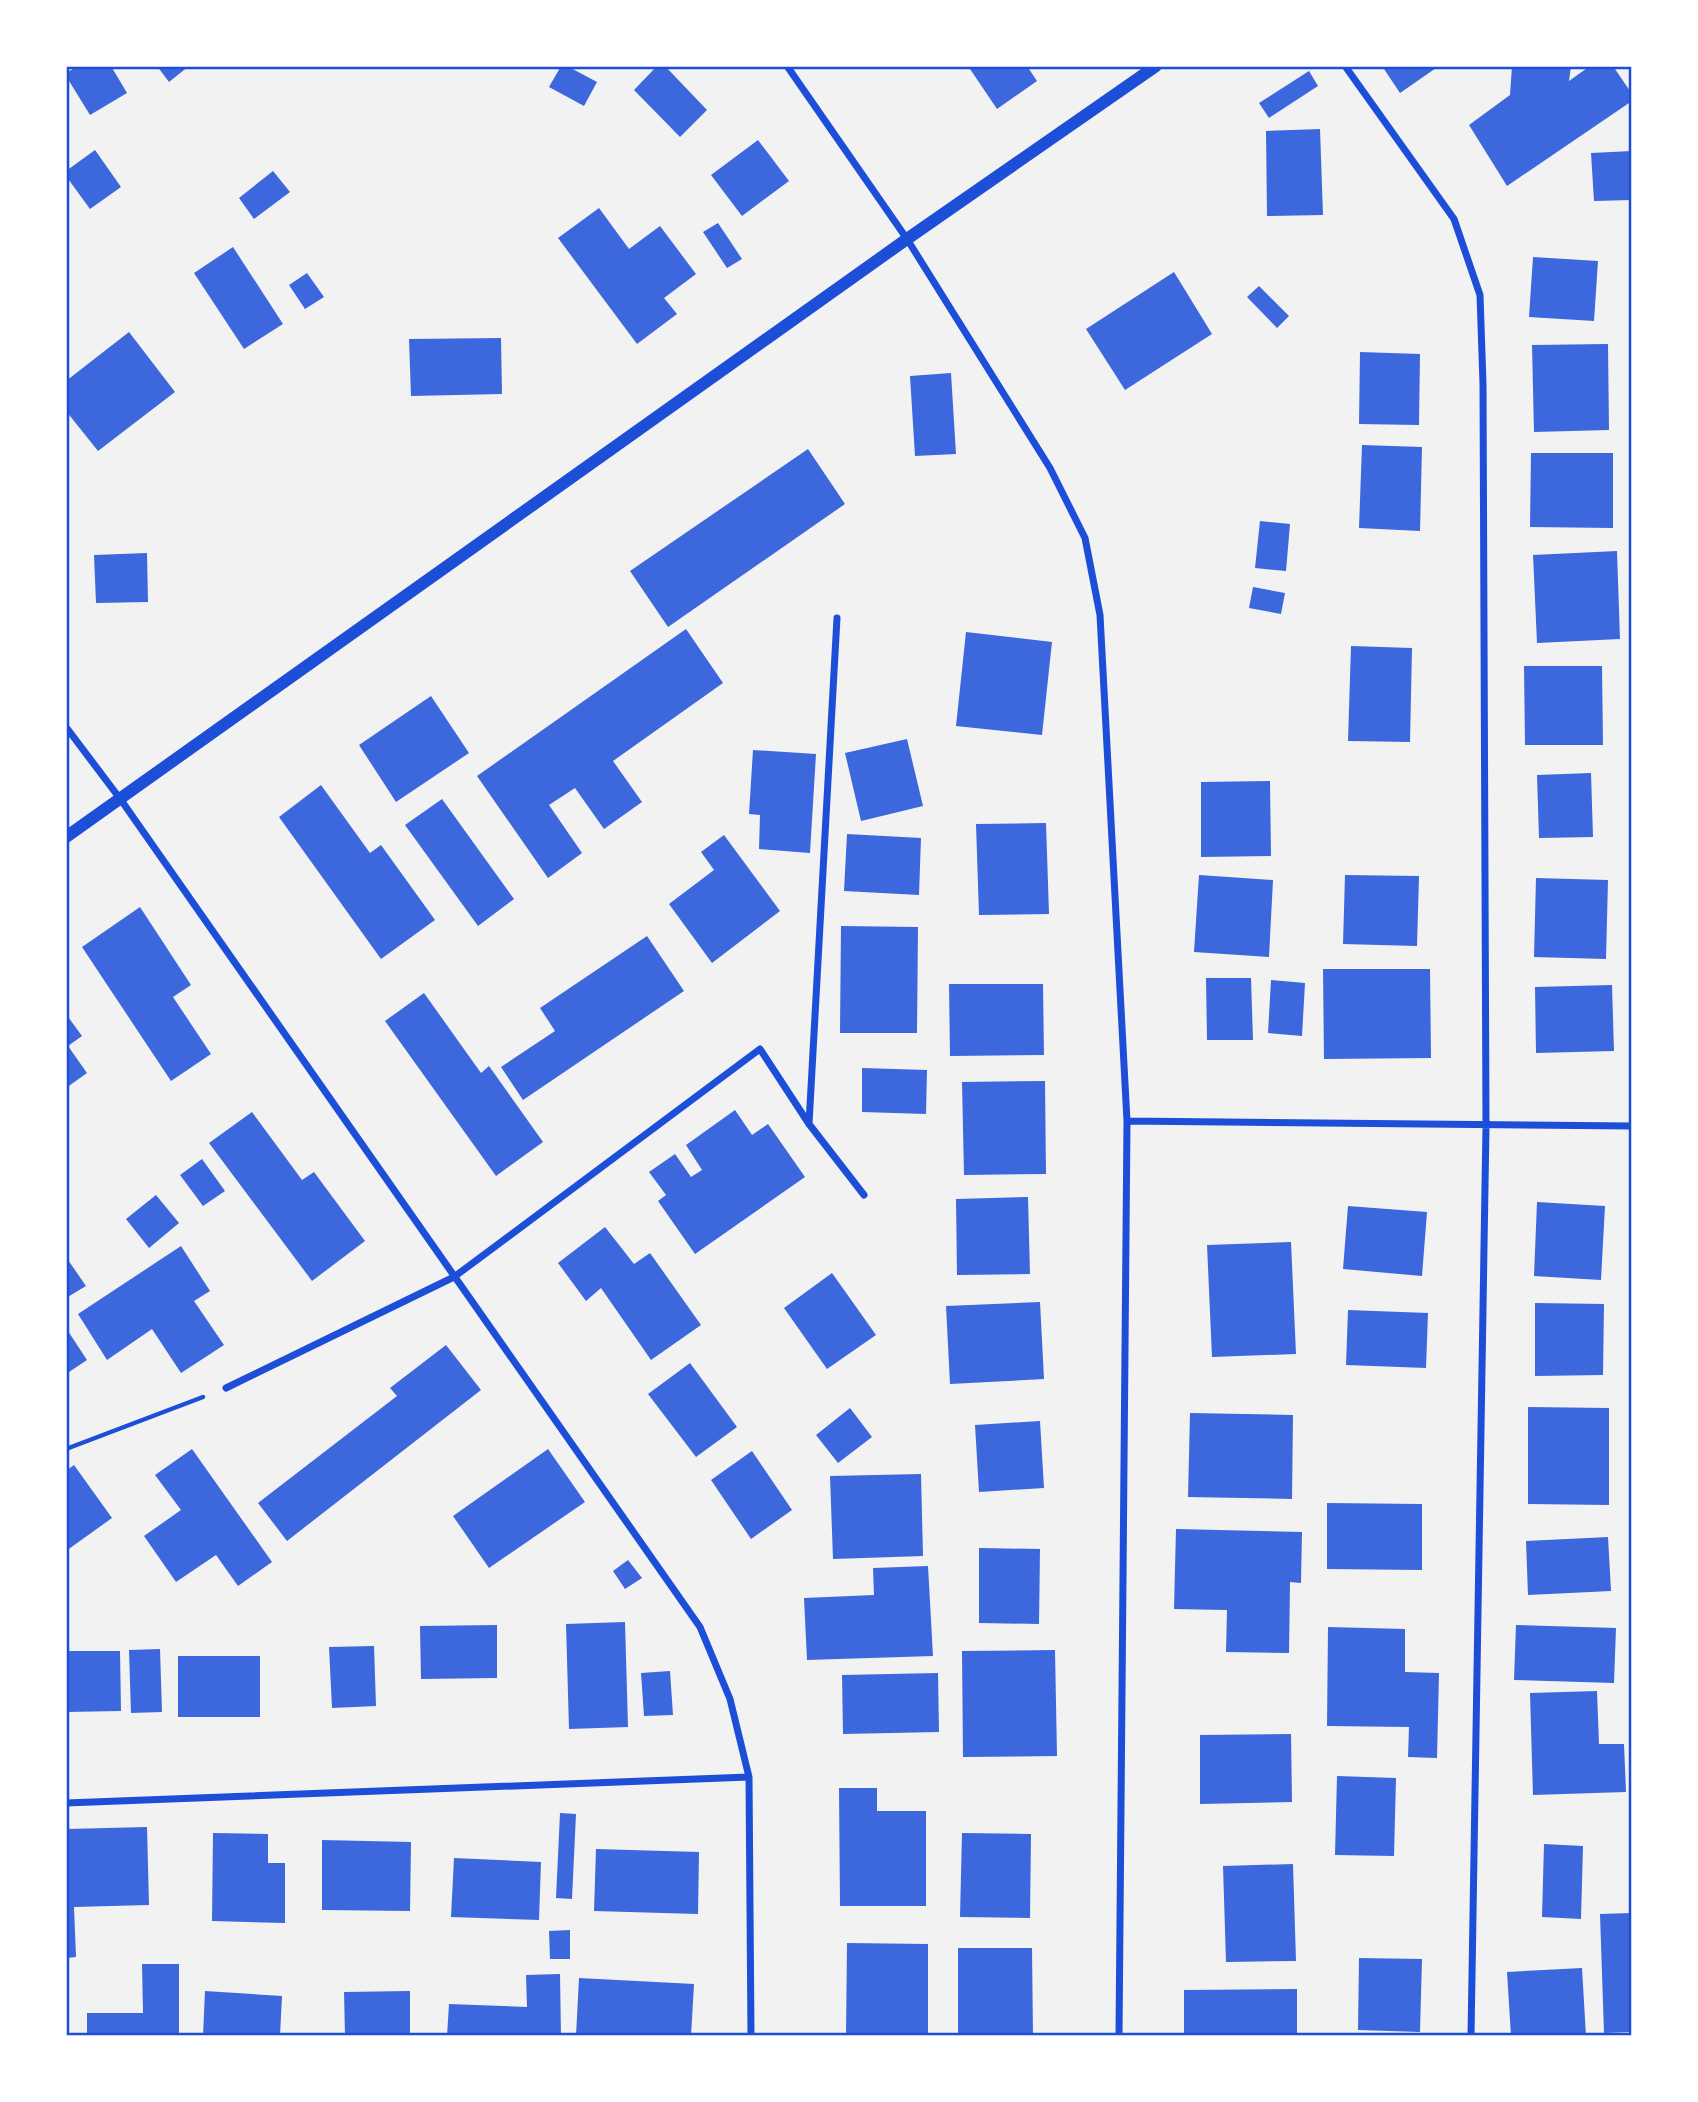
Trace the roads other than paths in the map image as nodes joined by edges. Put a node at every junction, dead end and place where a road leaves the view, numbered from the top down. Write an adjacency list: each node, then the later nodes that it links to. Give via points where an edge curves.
1 (787, 66): 4 (street)
2 (1156, 66): 4 (street)
3 (1345, 66): 11 (street, via 1454,219 1480,295)
4 (907, 239): 7 (street); 9 (street, via 1050,468 1085,538 1100,615)
5 (837, 618): 10 (street)
6 (66, 727): 7 (street)
7 (121, 800): 8 (street); 14 (street)
8 (66, 837)
9 (1127, 1121): 11 (street); 19 (street)
10 (809, 1124): 13 (street); 14 (street, via 760,1049)
11 (1486, 1126): 12 (street); 20 (street)
12 (1632, 1126)
13 (864, 1195)
14 (454, 1277): 15 (street); 16 (street, via 700,1627 730,1699)
15 (226, 1388)
16 (749, 1777): 17 (street); 18 (street)
17 (66, 1803)
18 (751, 2035)
19 (1119, 2035)
20 (1471, 2035)

